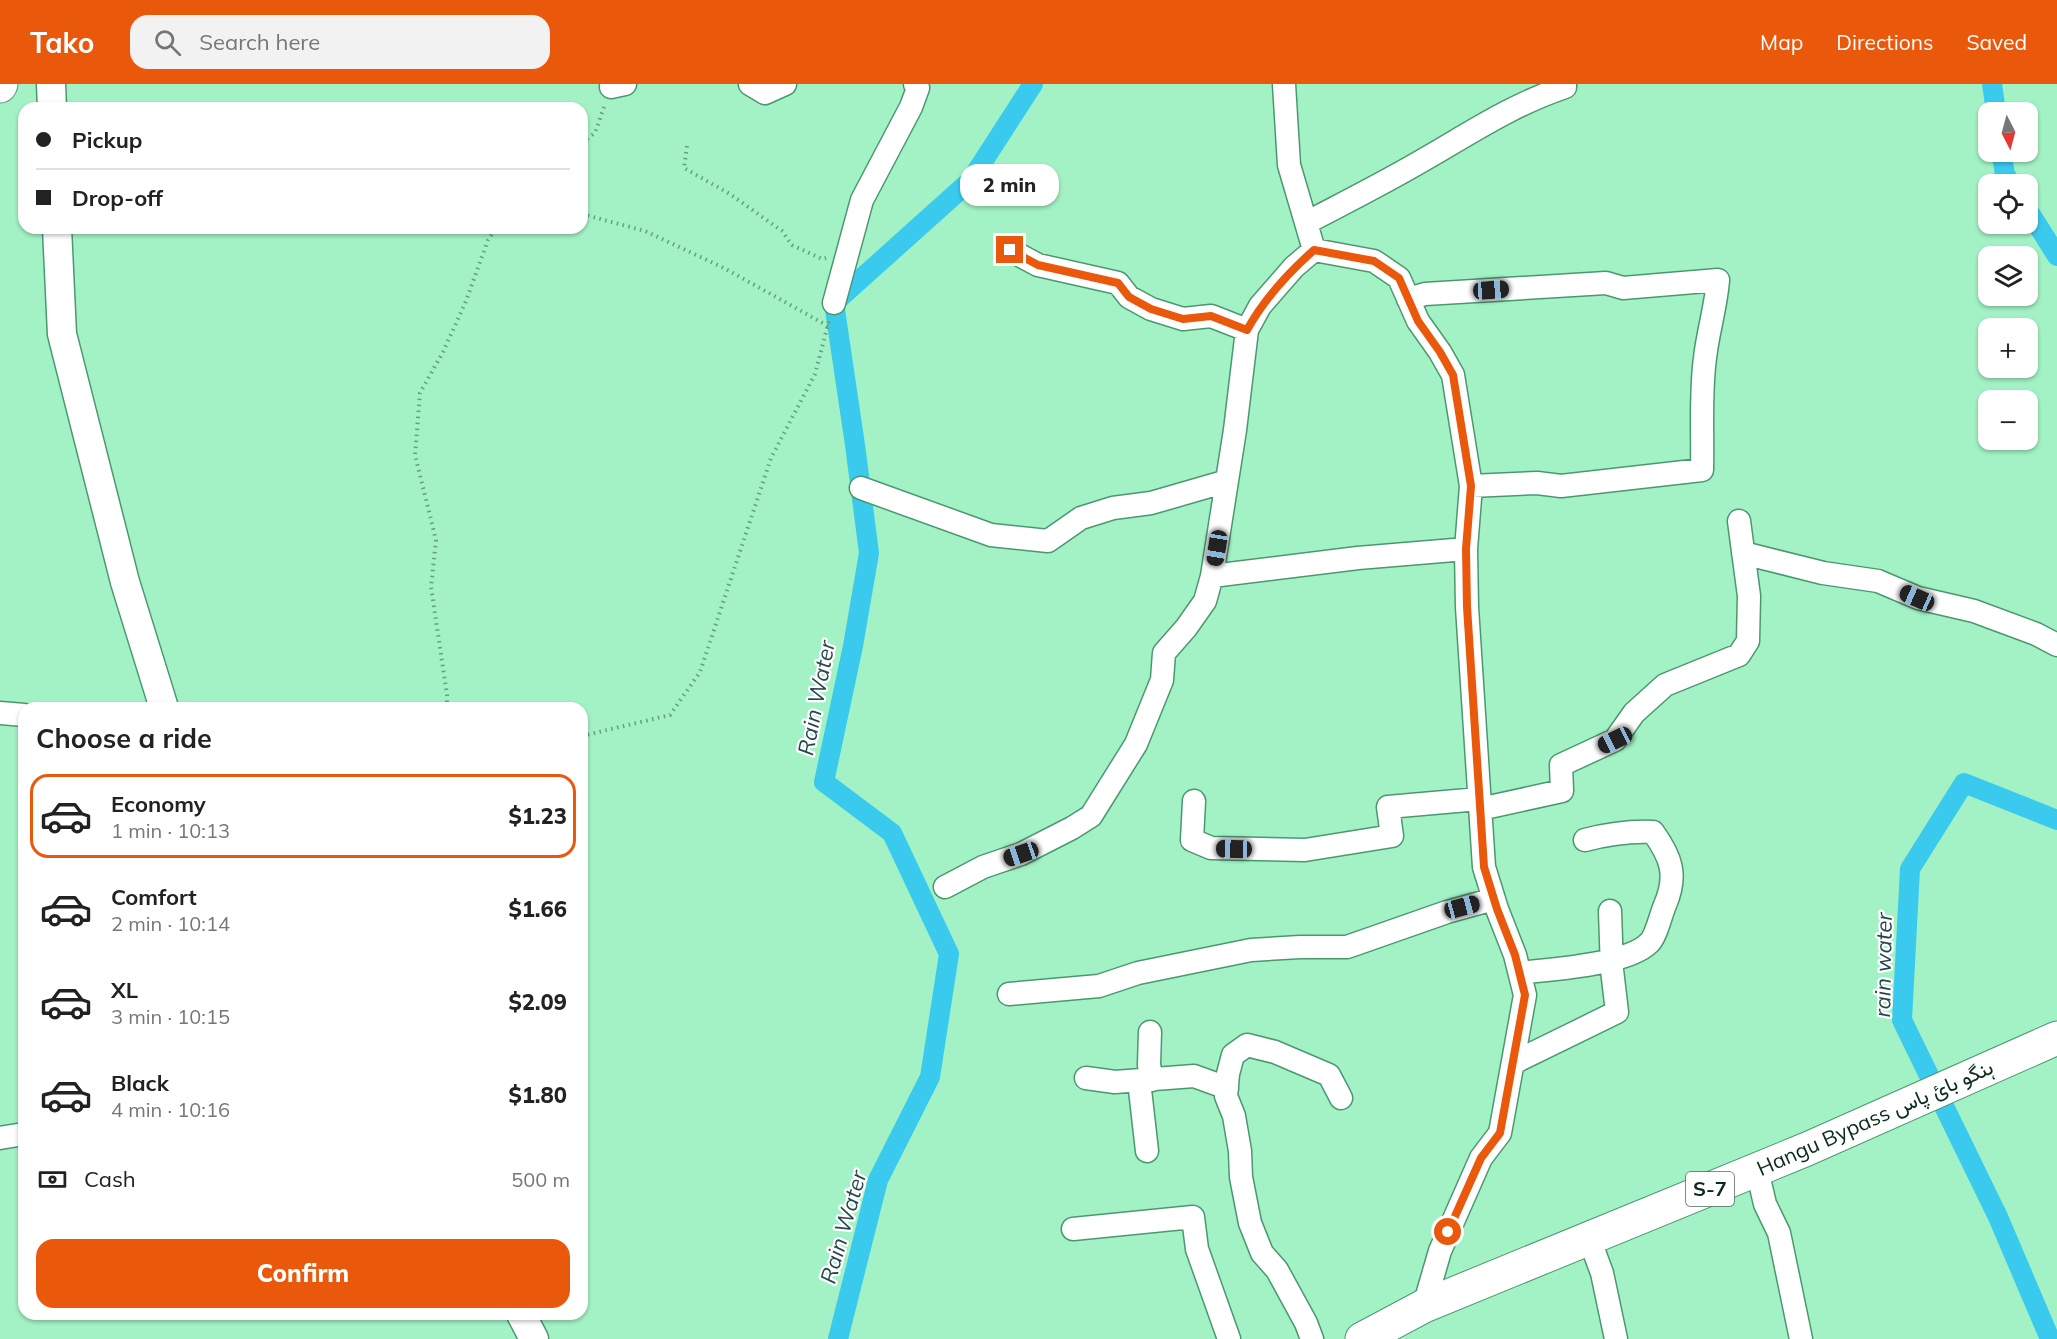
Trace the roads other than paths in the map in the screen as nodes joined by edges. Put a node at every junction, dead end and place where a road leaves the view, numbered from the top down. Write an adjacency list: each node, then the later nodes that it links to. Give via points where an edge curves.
1 (51, 84): 7 (street)
2 (750, 84): 3 (street, via 765,93)
3 (785, 84)
4 (1284, 84): 8 (street, via 1289,165)
5 (1565, 84): 8 (street, via 1479,126)
6 (917, 85): 13 (street, via 911,107 862,200)
7 (52, 102)
8 (1306, 223): 11 (street)
9 (57, 234): 23 (street, via 62,334 125,582)
10 (1010, 250): 14 (street, via 1038,265 1118,283 1129,297 1151,309 1183,319 1211,316)
11 (1314, 250): 12 (street, via 1374,261 1399,278); 14 (street, via 1260,306)
12 (1408, 298): 16 (street, via 1453,375); 16 (street, via 1555,286 1606,284 1623,288 1718,280 1701,401 1702,470 1562,486)
13 (834, 303)
14 (1247, 330): 15 (street)
15 (1227, 481): 17 (street, via 1151,503 1113,507 1081,518 1048,541 991,535); 21 (street)
16 (1471, 486): 19 (street)
17 (861, 488)
18 (1739, 521): 20 (street)
19 (1466, 549): 21 (street); 27 (street)
20 (1743, 553): 22 (street, via 1823,573 1878,581 1917,598 1974,611); 27 (street, via 1749,596 1748,641 1739,655 1665,685 1634,713 1615,740 1561,765 1562,791)
21 (1212, 576): 29 (street, via 1205,601 1164,653 1162,680 1136,744 1090,816 1021,854 983,867)
22 (2057, 645)
23 (162, 702)
24 (0, 713): 25 (street)
25 (18, 714)
26 (1194, 801): 27 (street, via 1192,840 1210,848 1305,850 1392,836 1388,807)
27 (1480, 804): 30 (street, via 1484,867)
28 (1585, 840): 32 (street, via 1634,831 1653,832 1672,869 1671,892 1650,942 1630,956)
29 (945, 887)
30 (1494, 899): 33 (street); 34 (street, via 1347,946 1251,950 1138,973 1099,986)
31 (1610, 911): 32 (street)
32 (1613, 959): 33 (street); 37 (street, via 1617,1012)
33 (1520, 973): 37 (street, via 1525,995)
34 (1009, 994)
35 (1150, 1032): 39 (street)
36 (2057, 1038): 45 (main road, Hangu Bypass ہنگو بائ پاس / S-7)
37 (1513, 1063): 48 (street, via 1500,1133 1481,1158 1444,1240)
38 (1086, 1078): 39 (street)
39 (1146, 1081): 40 (street, via 1194,1076); 44 (street)
40 (1227, 1088): 41 (street, via 1233,1055 1247,1045 1275,1052 1329,1075); 53 (street, via 1250,1223 1262,1253 1277,1270)
41 (1341, 1098)
42 (18, 1135): 43 (street)
43 (0, 1138)
44 (1147, 1151)
45 (1757, 1170): 47 (main road, Hangu Bypass ہنگو بائ پاس / S-7); 55 (street, via 1764,1204 1779,1233)
46 (1072, 1229): 52 (street, via 1193,1217 1197,1249)
47 (1589, 1238): 48 (main road, Hangu Bypass ہنگو بائ پاس / S-7); 54 (street, via 1602,1273)
48 (1424, 1306): 50 (main road, Hangu Bypass ہنگو بائ پاس / S-7)
49 (524, 1320): 51 (street)
50 (1370, 1337)
51 (534, 1339)
52 (1229, 1339)
53 (1312, 1339)
54 (1616, 1339)
55 (1801, 1339)

